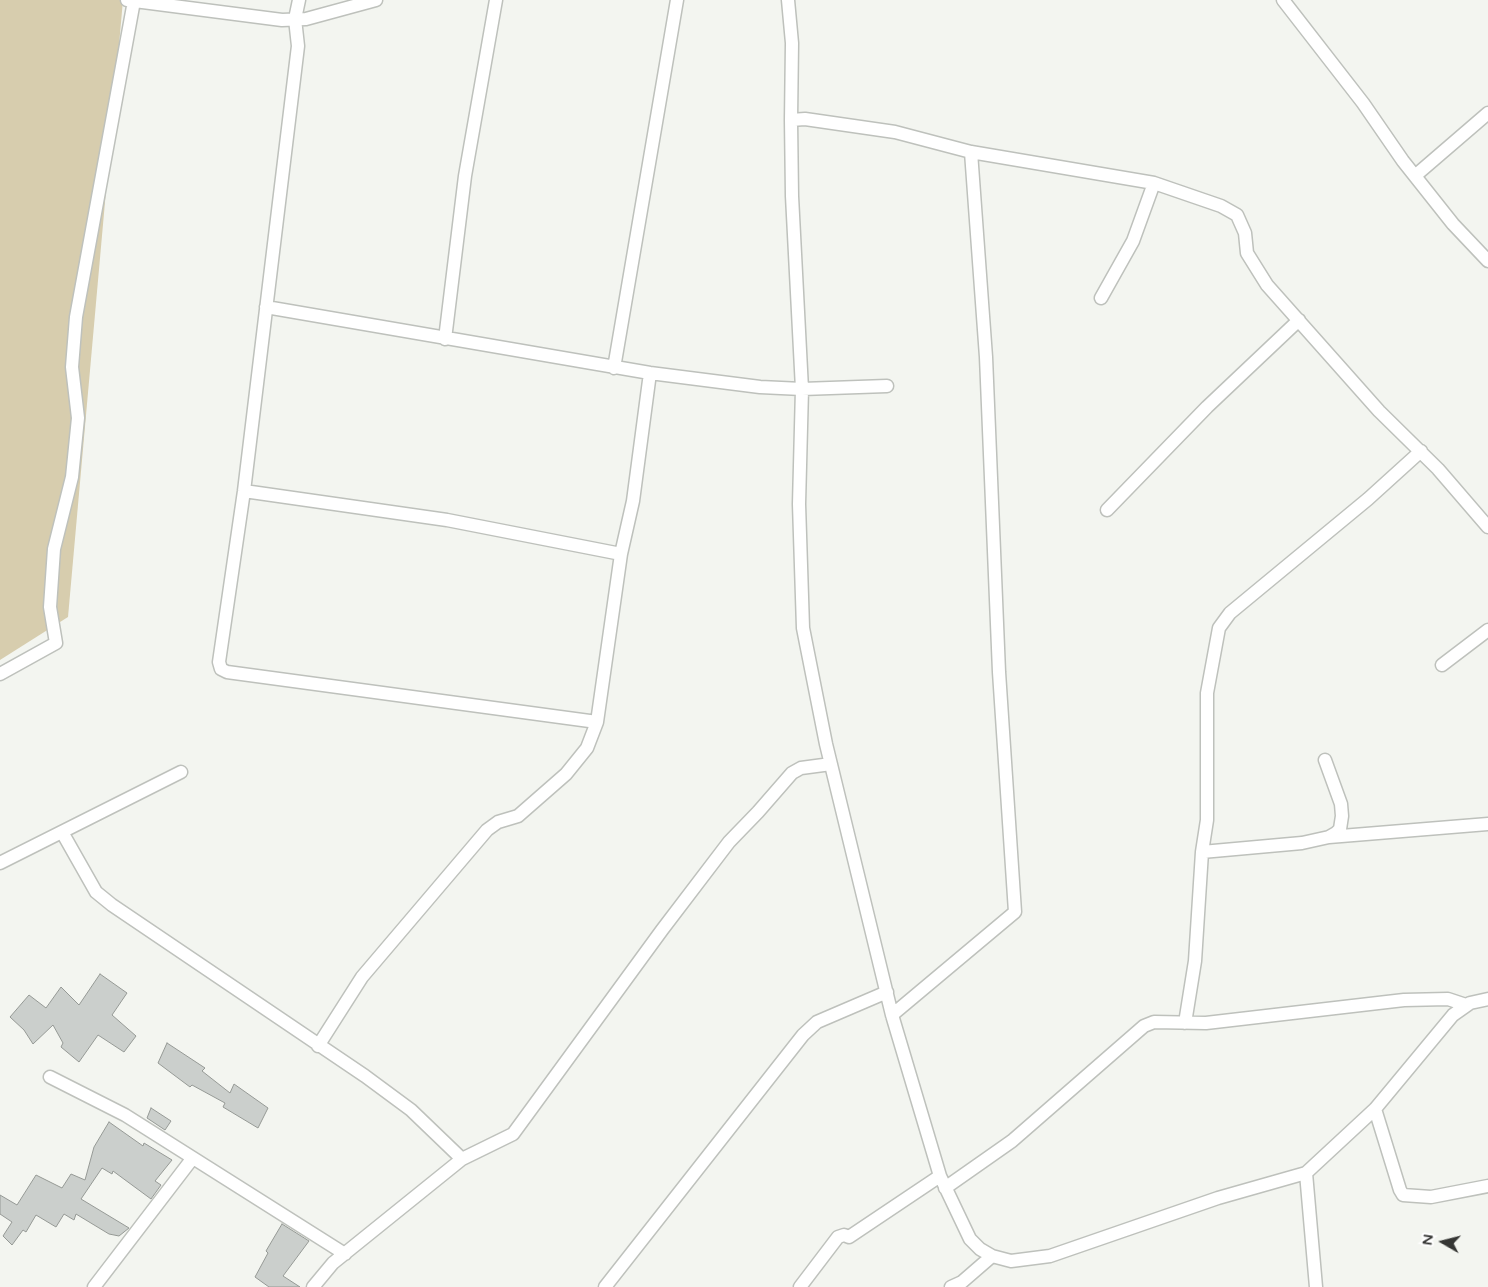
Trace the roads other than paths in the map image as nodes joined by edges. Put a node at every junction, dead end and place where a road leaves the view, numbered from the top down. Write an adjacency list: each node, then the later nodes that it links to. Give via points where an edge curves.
1 (299, 0): 8 (street)
2 (376, 0): 8 (street)
3 (496, 0): 18 (street, via 465,176)
4 (677, 0): 19 (street)
5 (788, 0): 10 (street, via 792,43)
6 (1283, 0): 12 (street)
7 (130, 1): 8 (street); 30 (street, via 76,317 72,366 78,418 72,476 54,549 50,607 56,642)
8 (296, 19): 16 (street, via 298,46)
9 (1488, 113): 12 (street)
10 (790, 120): 11 (street, via 805,119 895,132); 22 (street)
11 (971, 152): 13 (street); 43 (street, via 986,357 1015,912)
12 (1416, 174): 14 (street, via 1453,224)
13 (1154, 184): 15 (street, via 1129,249); 17 (street, via 1221,206 1237,215 1245,233 1251,262)
14 (1488, 261)
15 (1101, 298)
16 (266, 307): 18 (street); 24 (street)
17 (1298, 320): 23 (street, via 1379,411); 25 (street)
18 (445, 340): 19 (street)
19 (614, 368): 20 (street)
20 (650, 373): 22 (street); 27 (street, via 633,501)
21 (887, 386): 22 (street)
22 (802, 389): 33 (street, via 799,504 803,628)
23 (1420, 451): 26 (street); 38 (street, via 1368,499 1230,613 1218,628 1207,692 1207,820)
24 (244, 491): 27 (street, via 448,520); 31 (street, via 219,662 221,669)
25 (1107, 510)
26 (1488, 527)
27 (621, 554): 31 (street)
28 (1488, 630): 29 (street)
29 (1442, 665)
30 (0, 674)
31 (597, 722): 45 (street, via 588,748 566,774 518,816 498,822 487,830 362,977)
32 (1325, 760): 37 (street, via 1341,804 1342,816 1340,829)
33 (831, 764): 40 (street); 49 (street, via 801,768 792,773 729,842 513,1134)
34 (181, 772): 36 (street)
35 (1488, 824): 37 (street)
36 (62, 832): 39 (street); 45 (street, via 96,892)
37 (1329, 837): 38 (street)
38 (1202, 852): 44 (street, via 1195,962)
39 (0, 863)
40 (887, 992): 43 (street); 58 (street, via 817,1022 803,1035)
41 (1488, 999): 42 (street)
42 (1466, 1005): 44 (street, via 1448,999 1404,1000); 47 (street, via 1453,1015)
43 (892, 1015): 51 (street)
44 (1185, 1024): 53 (street, via 1154,1022 1144,1026 1012,1140)
45 (318, 1046): 49 (street, via 412,1110)
46 (50, 1077): 48 (street, via 124,1115)
47 (1375, 1109): 50 (street); 52 (street, via 1403,1195 1431,1197)
48 (192, 1159): 54 (street); 56 (street)
49 (462, 1159): 54 (street)
50 (1306, 1172): 55 (street, via 1218,1198 1050,1256 1011,1261); 61 (street)
51 (940, 1176): 53 (street); 59 (street, via 849,1237 838,1237)
52 (1488, 1186)
53 (945, 1188): 55 (street, via 970,1239)
54 (345, 1254): 57 (street)
55 (992, 1256): 60 (street)
56 (94, 1287)
57 (313, 1287)
58 (605, 1287)
59 (800, 1287)
60 (952, 1287)
61 (1316, 1287)

